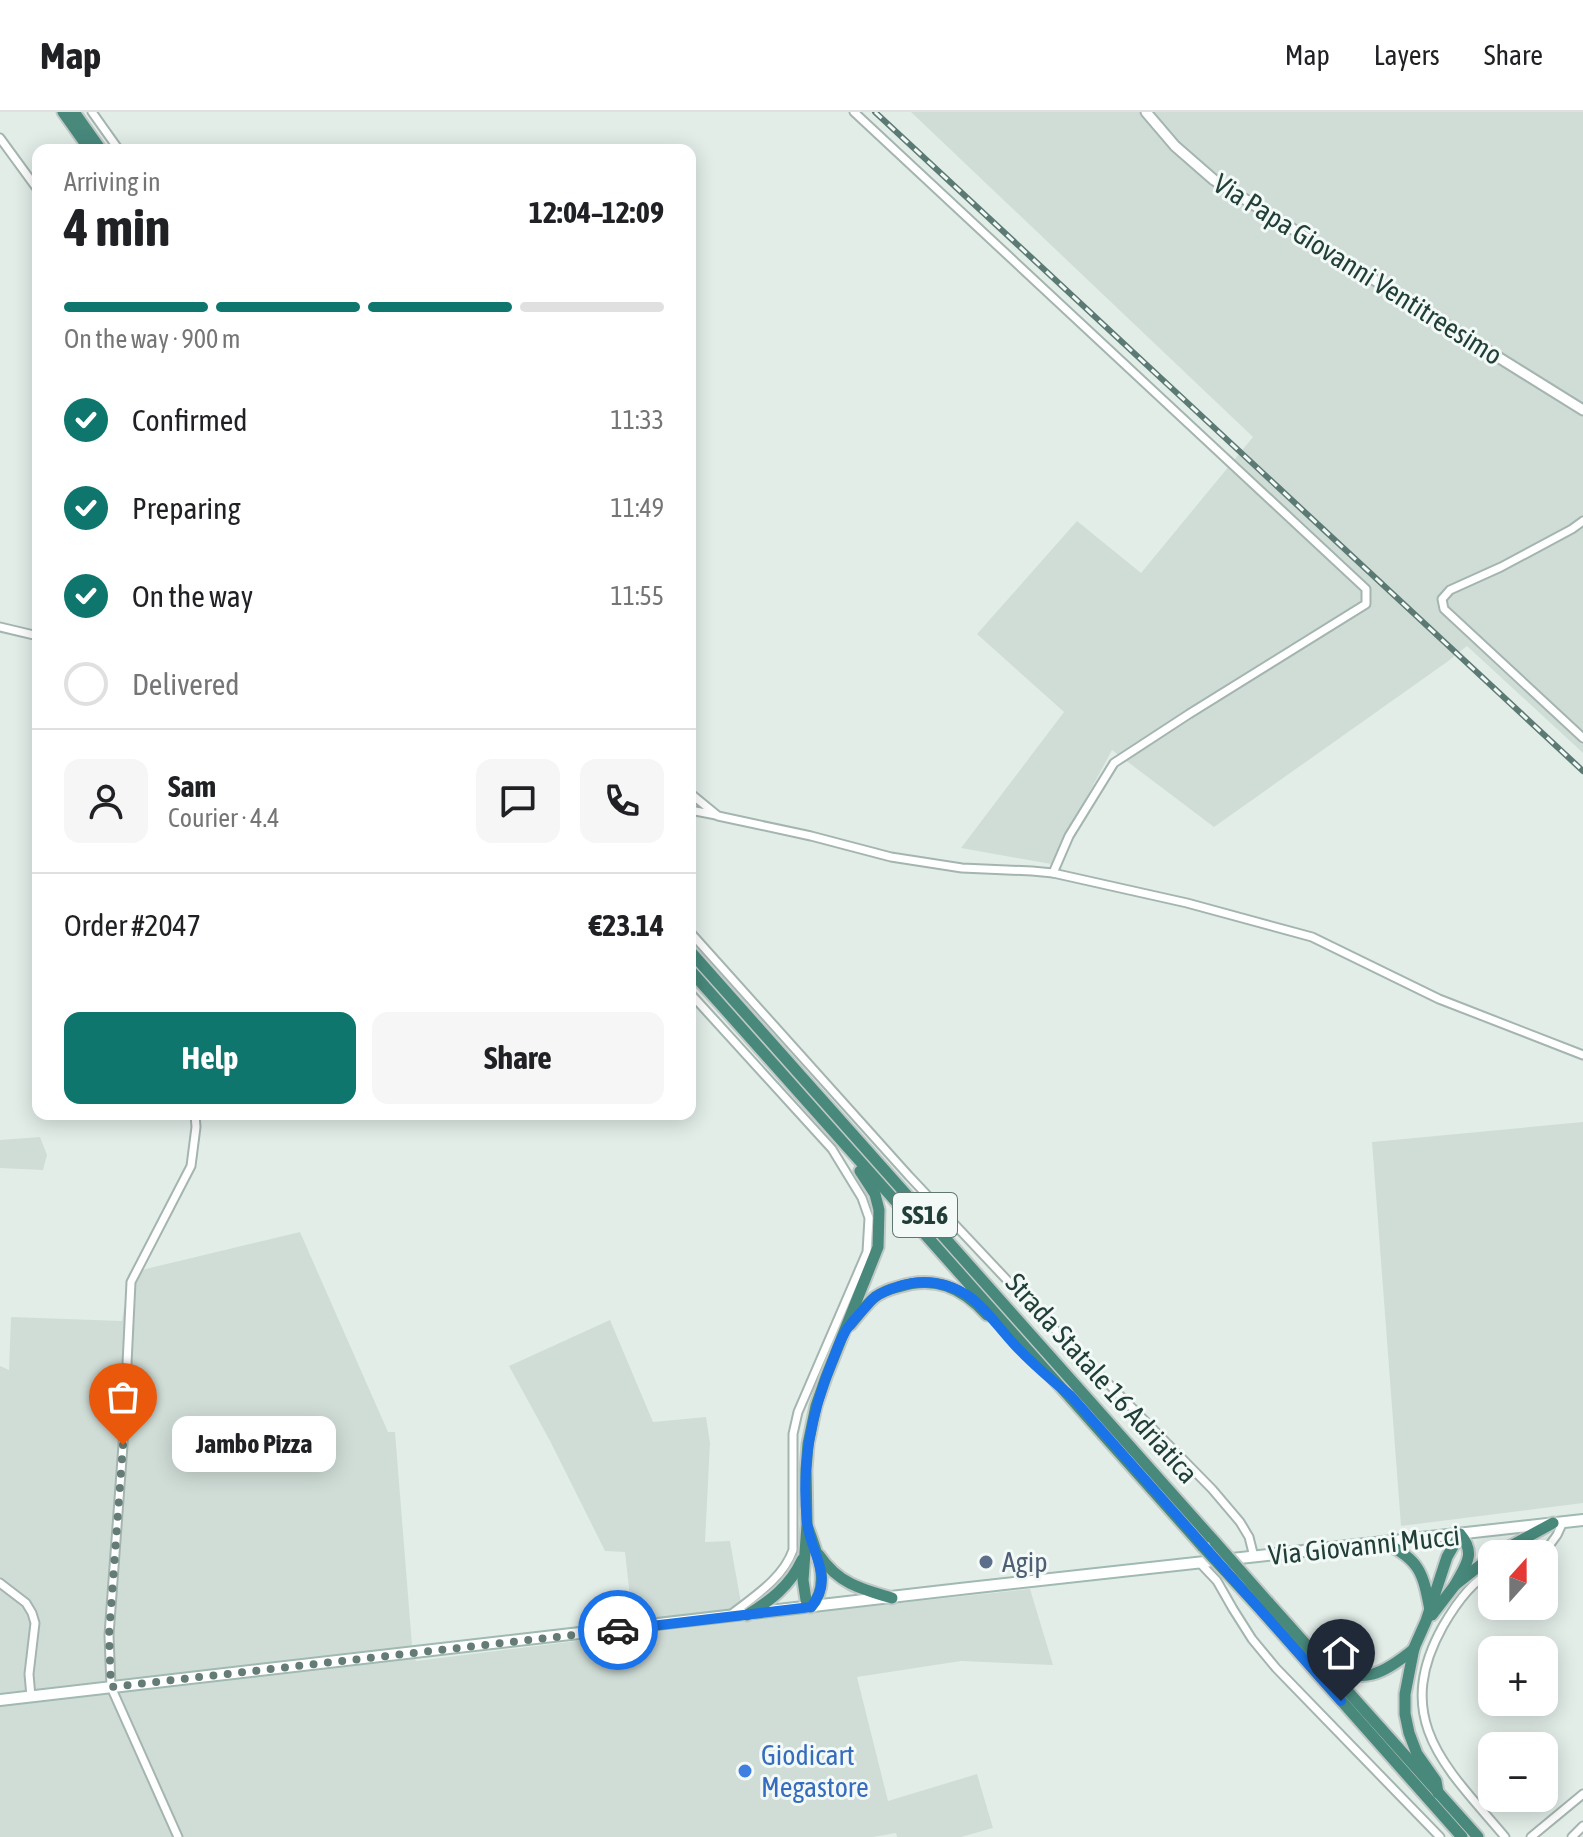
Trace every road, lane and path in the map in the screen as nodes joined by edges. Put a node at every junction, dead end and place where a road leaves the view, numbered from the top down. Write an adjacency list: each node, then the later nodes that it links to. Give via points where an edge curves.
1 (63, 112): 7 (highway)
2 (74, 112): 8 (highway)
3 (92, 112): 9 (street)
4 (854, 112): 19 (street, via 1366,589 1366,604 1114,763)
5 (1146, 112): 11 (street, Via Papa Giovanni Ventitreesimo, via 1214,180)
6 (0, 138): 10 (street)
7 (86, 144)
8 (97, 144)
9 (115, 144)
10 (32, 182)
11 (1583, 410)
12 (1583, 521): 15 (street, via 1450,590 1442,599 1444,609)
13 (0, 627): 14 (street)
14 (32, 635)
15 (1581, 733)
16 (696, 798): 18 (street)
17 (696, 811): 18 (street)
18 (718, 816): 19 (street, via 891,857)
19 (1053, 873): 24 (street, via 1312,937 1439,999)
20 (696, 939): 39 (street, via 909,1176 1212,1489 1240,1522)
21 (696, 958): 36 (highway, Strada Statale 16 Adriatica / SS16)
22 (696, 977): 26 (highway, Strada Statale 16 Adriatica / SS16)
23 (696, 1000): 50 (street, via 832,1149 869,1218 867,1252 798,1412 793,1434 793,1550 782,1573)
24 (1583, 1055)
25 (195, 1120): 52 (street, via 191,1166 131,1282 109,1635)
26 (829, 1127): 27 (highway, SS16, via 875,1194 879,1210 878,1247); 28 (highway, Strada Statale 16 Adriatica / SS16)
27 (845, 1331): 28 (highway, SS16, via 874,1298 890,1289 909,1283 948,1286 967,1295 1035,1367); 31 (highway, SS16, via 816,1406 808,1444)
28 (1071, 1396): 36 (highway, Strada Statale 16 Adriatica / SS16)
29 (1583, 1520): 30 (main road, Via Giovanni Mucci)
30 (1558, 1523): 32 (main road, Via Giovanni Mucci); 33 (highway, SS16); 34 (street)
31 (807, 1525): 37 (highway, SS16); 38 (highway, SS16)
32 (1460, 1534): 35 (main road, Via Giovanni Mucci); 44 (highway, SS16, via 1469,1560); 49 (highway, SS16)
33 (1524, 1540)
34 (1553, 1540)
35 (1385, 1543): 39 (main road, Via Giovanni Mucci); 49 (highway, via 1417,1566)
36 (1209, 1544): 46 (highway, Strada Statale 16 Adriatica / SS16, bridge)
37 (814, 1548): 45 (highway, SS16, via 834,1575); 47 (highway, SS16, via 822,1587)
38 (804, 1556): 47 (highway, SS16, via 803,1590); 48 (highway, SS16, via 786,1586)
39 (1254, 1557): 40 (main road, Via Giovanni Mucci)
40 (1200, 1563): 45 (main road, Via Giovanni Mucci); 59 (street, via 1276,1668)
41 (1478, 1567): 44 (highway, SS16)
42 (1478, 1581): 62 (street, via 1440,1631 1428,1663 1423,1702 1439,1756)
43 (0, 1583): 53 (street, via 26,1603 35,1623)
44 (1455, 1585): 49 (highway, SS16)
45 (892, 1598): 47 (main road, Via Giovanni Mucci)
46 (1264, 1606): 51 (highway, SS16, via 1291,1622 1336,1667 1351,1674 1386,1670); 55 (highway, Strada Statale 16 Adriatica / SS16); 60 (highway, Strada Statale 16 Adriatica / SS16)
47 (811, 1607): 48 (main road, Via Giovanni Mucci)
48 (747, 1615): 50 (main road, Via Giovanni Mucci)
49 (1428, 1616): 51 (highway, SS16)
50 (729, 1617): 52 (main road, Via Giovanni Mucci)
51 (1414, 1648): 55 (highway, SS16, via 1405,1714 1417,1754)
52 (111, 1687): 53 (main road, Via Giovanni Mucci); 58 (street)
53 (31, 1697): 54 (main road, Via Giovanni Mucci)
54 (0, 1700)
55 (1438, 1793): 61 (highway, Strada Statale 16 Adriatica / SS16)
56 (1583, 1794): 63 (street)
57 (1583, 1826): 64 (street)
58 (178, 1837)
59 (1440, 1837)
60 (1462, 1837)
61 (1478, 1837)
62 (1505, 1837)
63 (1531, 1837)
64 (1572, 1837)

